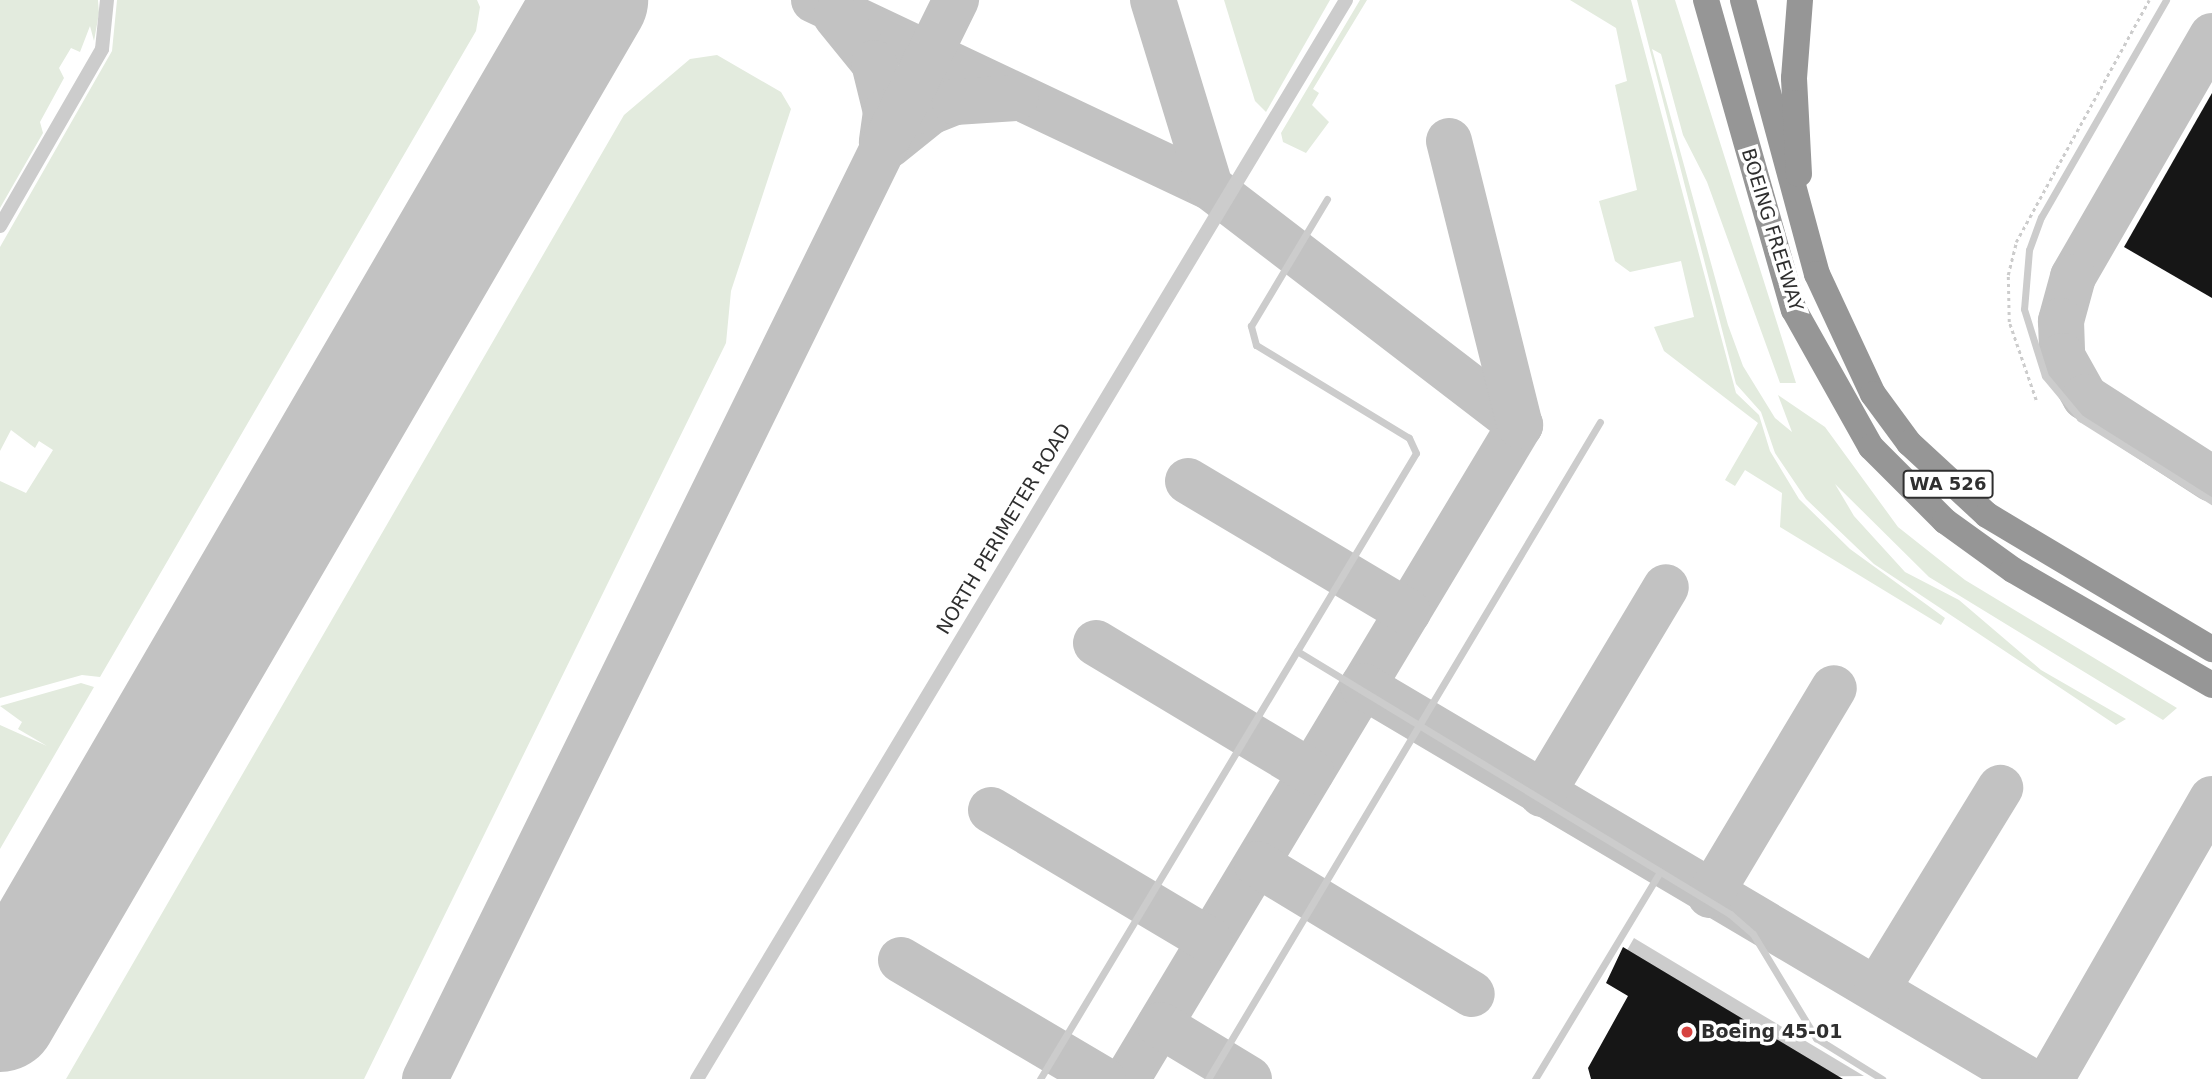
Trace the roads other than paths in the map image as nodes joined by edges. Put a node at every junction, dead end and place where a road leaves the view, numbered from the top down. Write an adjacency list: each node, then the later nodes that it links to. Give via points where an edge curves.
1 (107, 0): 9 (street, via 102,49)
2 (1346, 0): 19 (street, NORTH PERIMETER ROAD)
3 (1706, 0): 12 (highway, BOEING FREEWAY / WA 526, via 1794,310 1844,408 1871,447 1945,521)
4 (1743, 0): 8 (highway, BOEING FREEWAY / WA 526)
5 (1800, 0): 8 (highway, via 1794,78)
6 (2166, 0): 11 (lane, via 2041,217 2029,250 2024,309 2045,376 2080,418)
7 (1327, 199): 14 (lane, via 1251,326 1256,345 1409,438 1416,453)
8 (1801, 214): 13 (highway, BOEING FREEWAY / WA 526, via 1842,338 1873,394 1946,482 1987,515)
9 (0, 226)
10 (1600, 422): 17 (lane)
11 (2212, 501)
12 (2120, 633): 15 (highway, BOEING FREEWAY / WA 526); 16 (highway)
13 (2212, 649)
14 (1297, 651): 17 (lane); 20 (lane)
15 (2212, 685)
16 (2212, 697)
17 (1419, 725): 18 (lane); 21 (lane)
18 (1660, 872): 22 (lane); 23 (lane, via 1753,934 1816,1038)
19 (697, 1079)
20 (1040, 1079)
21 (1208, 1079)
22 (1535, 1079)
23 (1882, 1079)

